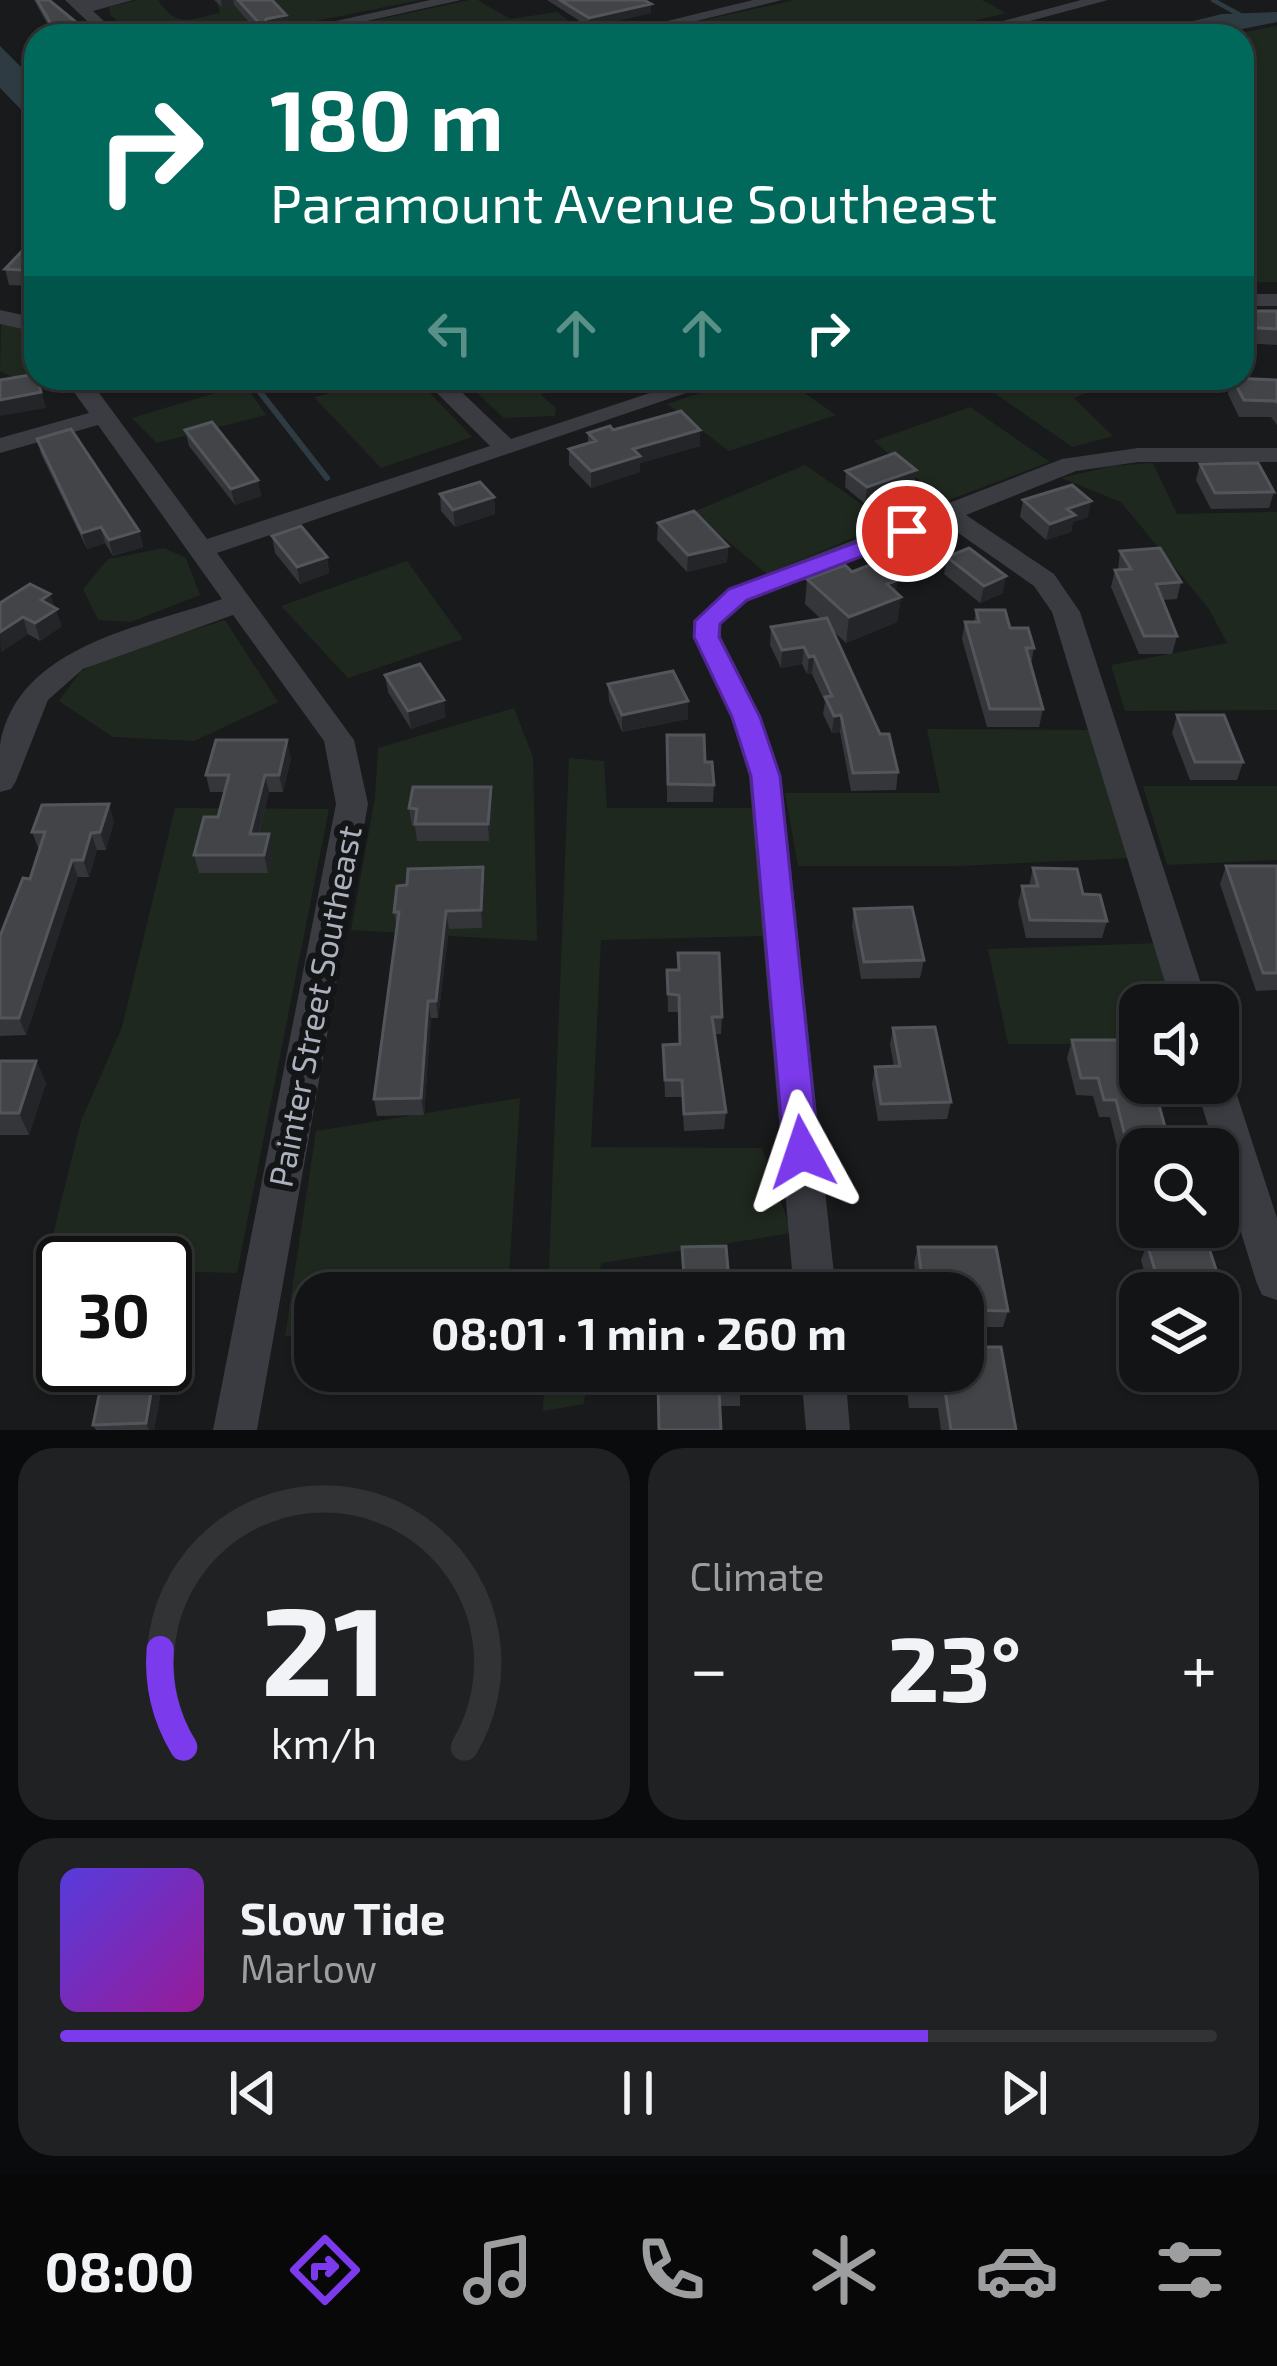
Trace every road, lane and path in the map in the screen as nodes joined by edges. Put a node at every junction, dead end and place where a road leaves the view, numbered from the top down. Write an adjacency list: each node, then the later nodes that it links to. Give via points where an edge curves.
1 (125, 0): 5 (street)
2 (453, 0): 6 (street)
3 (774, 0): 7 (street)
4 (1100, 0): 8 (street)
5 (78, 4)
6 (336, 24)
7 (667, 24)
8 (1003, 24)
9 (85, 390): 12 (street, Painter Street Southeast)
10 (447, 390): 14 (street)
11 (682, 390): 14 (street)
12 (105, 416): 13 (street); 17 (street, Painter Street Southeast)
13 (0, 446)
14 (508, 448): 17 (street)
15 (1277, 455): 16 (street, via 1096,458)
16 (949, 515): 20 (street, via 1044,580 1066,612); 22 (street, via 738,595 707,621 706,637 766,776)
17 (200, 550): 18 (street, Painter Street Southeast)
18 (236, 604): 19 (street, via 73,662 35,695); 25 (street, Painter Street Southeast, via 339,740 352,804)
19 (0, 781)
20 (1183, 984)
21 (1221, 1104): 23 (street)
22 (813, 1272)
23 (1277, 1281)
24 (825, 1392): 26 (street)
25 (235, 1430)
26 (828, 1430)

